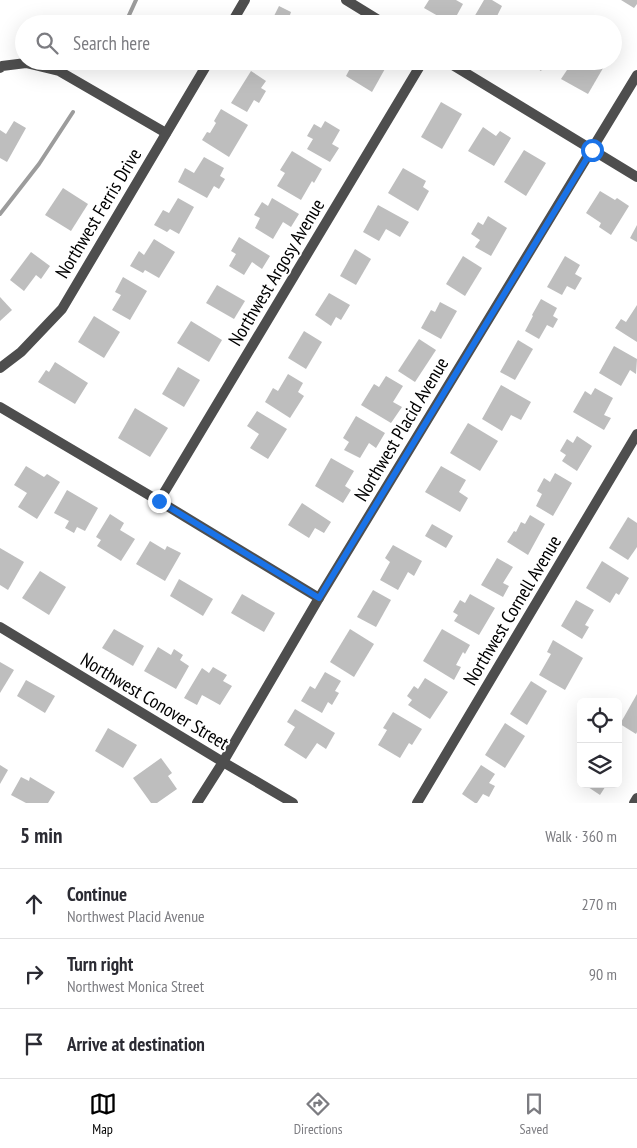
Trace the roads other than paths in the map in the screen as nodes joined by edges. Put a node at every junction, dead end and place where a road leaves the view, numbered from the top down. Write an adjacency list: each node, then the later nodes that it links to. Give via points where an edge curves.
1 (245, 0): 3 (street)
2 (346, 0): 4 (street)
3 (236, 15)
4 (370, 15)
5 (15, 64): 6 (street)
6 (0, 68)
7 (55, 70): 12 (street)
8 (204, 70): 12 (street, Northwest Ferris Drive)
9 (418, 70): 18 (street, Northwest Argosy Avenue)
10 (461, 70): 13 (street)
11 (637, 75): 13 (street, Northwest Placid Avenue)
12 (166, 133): 15 (street, Northwest Ferris Drive, via 62,309 21,352)
13 (592, 150): 14 (street); 19 (street, Northwest Placid Avenue)
14 (637, 176)
15 (0, 368)
16 (0, 406): 18 (street)
17 (637, 434): 25 (street, Northwest Cornell Avenue)
18 (159, 501): 19 (street)
19 (319, 598): 21 (street, Northwest Placid Avenue)
20 (0, 627): 21 (street, Northwest Conover Street)
21 (223, 762): 23 (street, Northwest Placid Avenue); 24 (street, Northwest Conover Street)
22 (637, 798): 26 (street)
23 (197, 803)
24 (293, 803)
25 (417, 803)
26 (634, 803)

